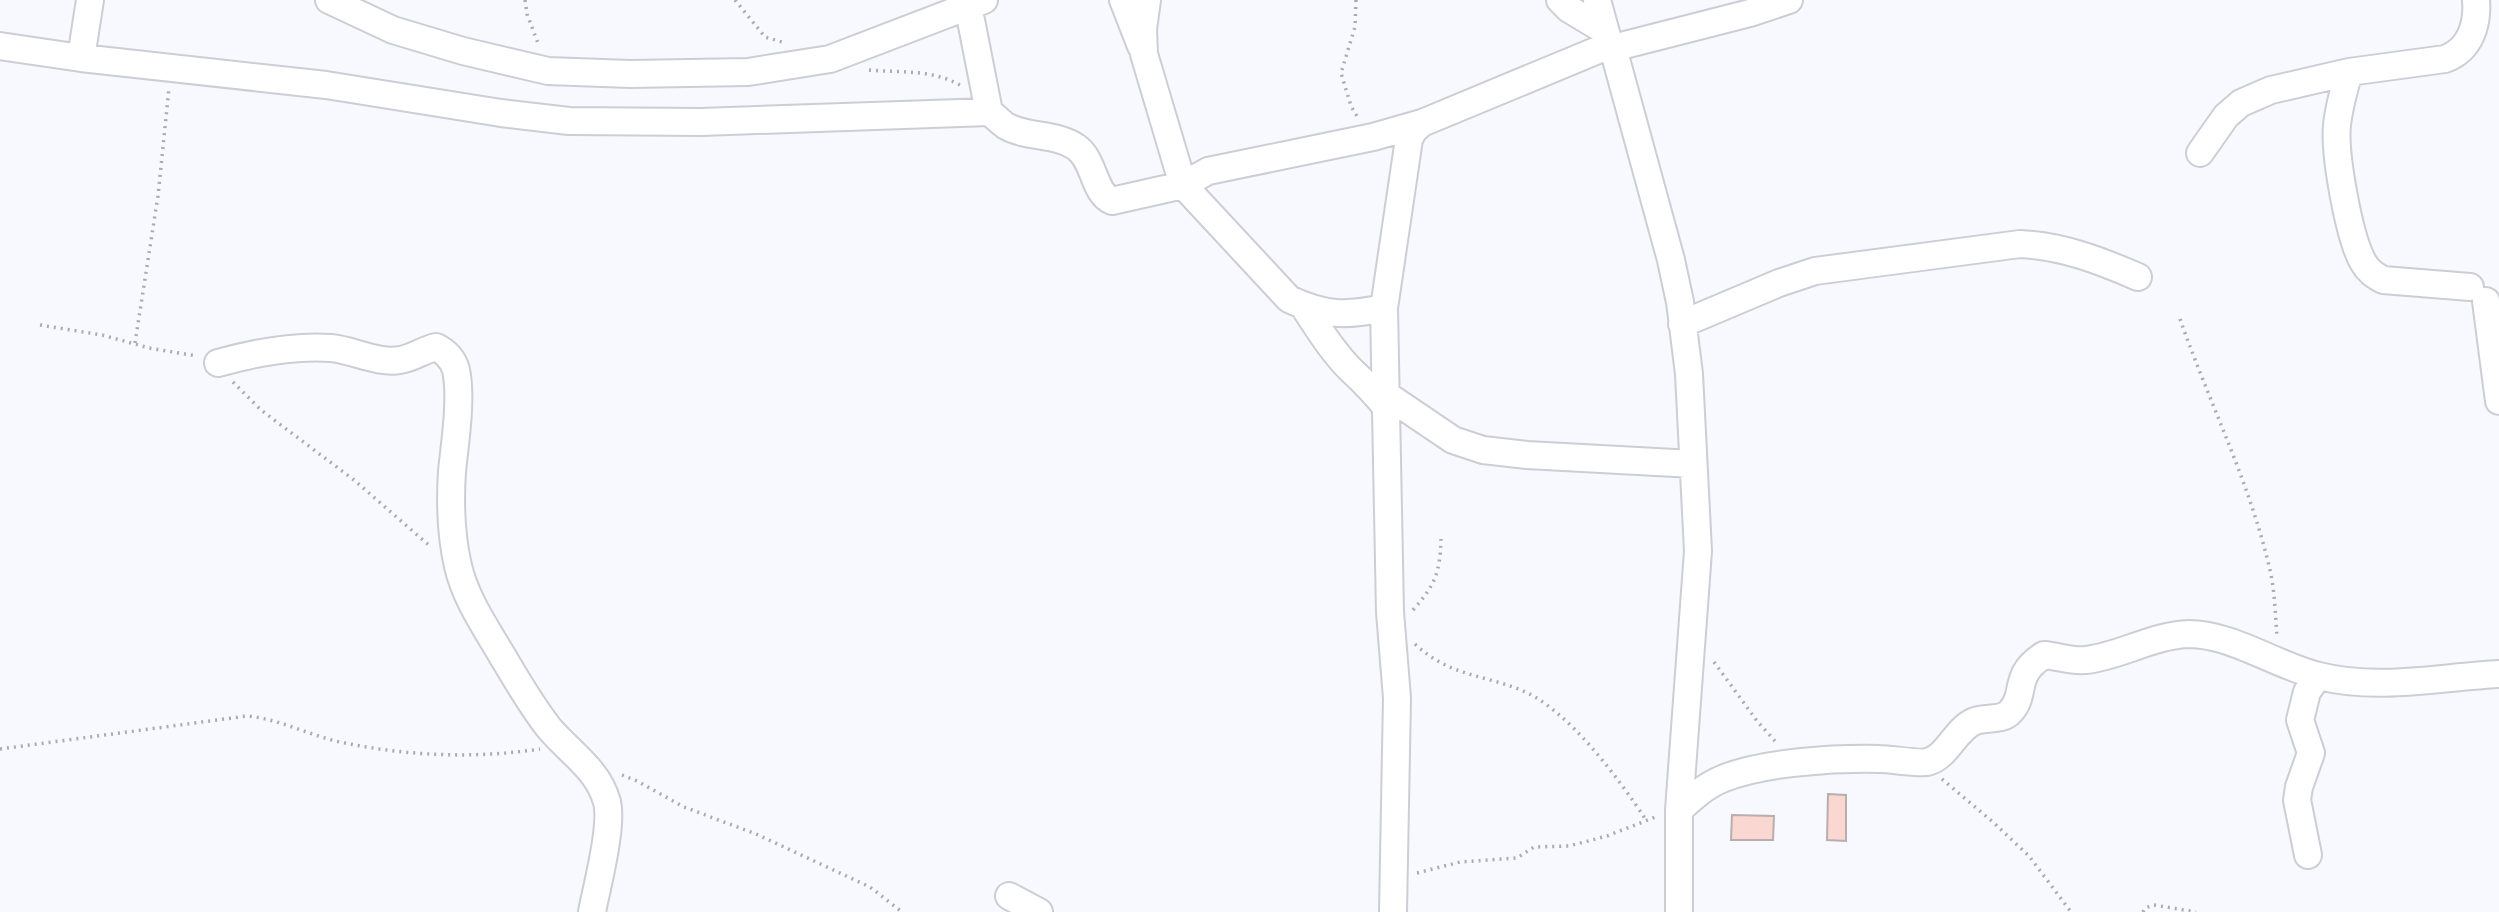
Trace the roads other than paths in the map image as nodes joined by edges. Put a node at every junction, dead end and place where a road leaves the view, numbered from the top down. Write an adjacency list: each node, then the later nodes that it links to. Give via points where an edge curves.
1 (90, 0): 13 (street)
2 (329, 0): 8 (street, via 393,30 463,51 548,71 630,75 748,72 830,59)
3 (1123, 0): 12 (street)
4 (1147, 0): 12 (street)
5 (1560, 0): 10 (street)
6 (1597, 0): 10 (street)
7 (1789, 0): 10 (street, via 1750,13)
8 (976, 2): 15 (street)
9 (2484, 12): 14 (street, via 2459,54)
10 (1609, 41): 16 (street); 22 (street, via 1671,260)
11 (0, 46): 13 (street)
12 (1144, 54): 18 (street)
13 (81, 58): 15 (street, via 326,85 569,121 701,122)
14 (2349, 72): 17 (street, via 2271,90 2241,103); 25 (street, via 2337,127 2338,150 2352,235 2362,262 2371,274 2383,279 2478,294)
15 (987, 106): 18 (street, via 1014,129 1074,145 1088,159 1103,195 1110,200)
16 (1422, 123): 18 (street, via 1373,138 1209,171); 21 (street, via 1409,139)
17 (2200, 153)
18 (1183, 185): 20 (street, via 1289,299)
19 (2138, 277): 22 (street, via 2050,246 2020,244 1815,271)
20 (1304, 307): 21 (street, via 1328,313); 24 (street, via 1349,368)
21 (1384, 308): 24 (street)
22 (1682, 324): 26 (street)
23 (218, 363): 32 (street, via 253,354 329,348 392,360 436,347 449,356 456,371 452,520 458,567 507,664 546,724 597,781 607,803)
24 (1385, 400): 26 (street, via 1453,440 1483,450); 34 (street, via 1390,612 1398,698)
25 (2499, 401)
26 (1693, 464): 29 (street, via 1698,551)
27 (2499, 674): 28 (street, via 2390,683)
28 (2318, 676): 29 (street, via 2230,642 2190,634 2084,660 2044,656 2022,677 2016,703 2005,717 1967,725 1926,763 1879,759 1792,764 1722,779); 30 (street, via 2307,692 2300,720 2311,753 2297,800)
29 (1679, 810): 35 (street)
30 (2308, 855)
31 (1010, 896): 33 (street)
32 (592, 912)
33 (1039, 912)
34 (1393, 912)
35 (1679, 912)

